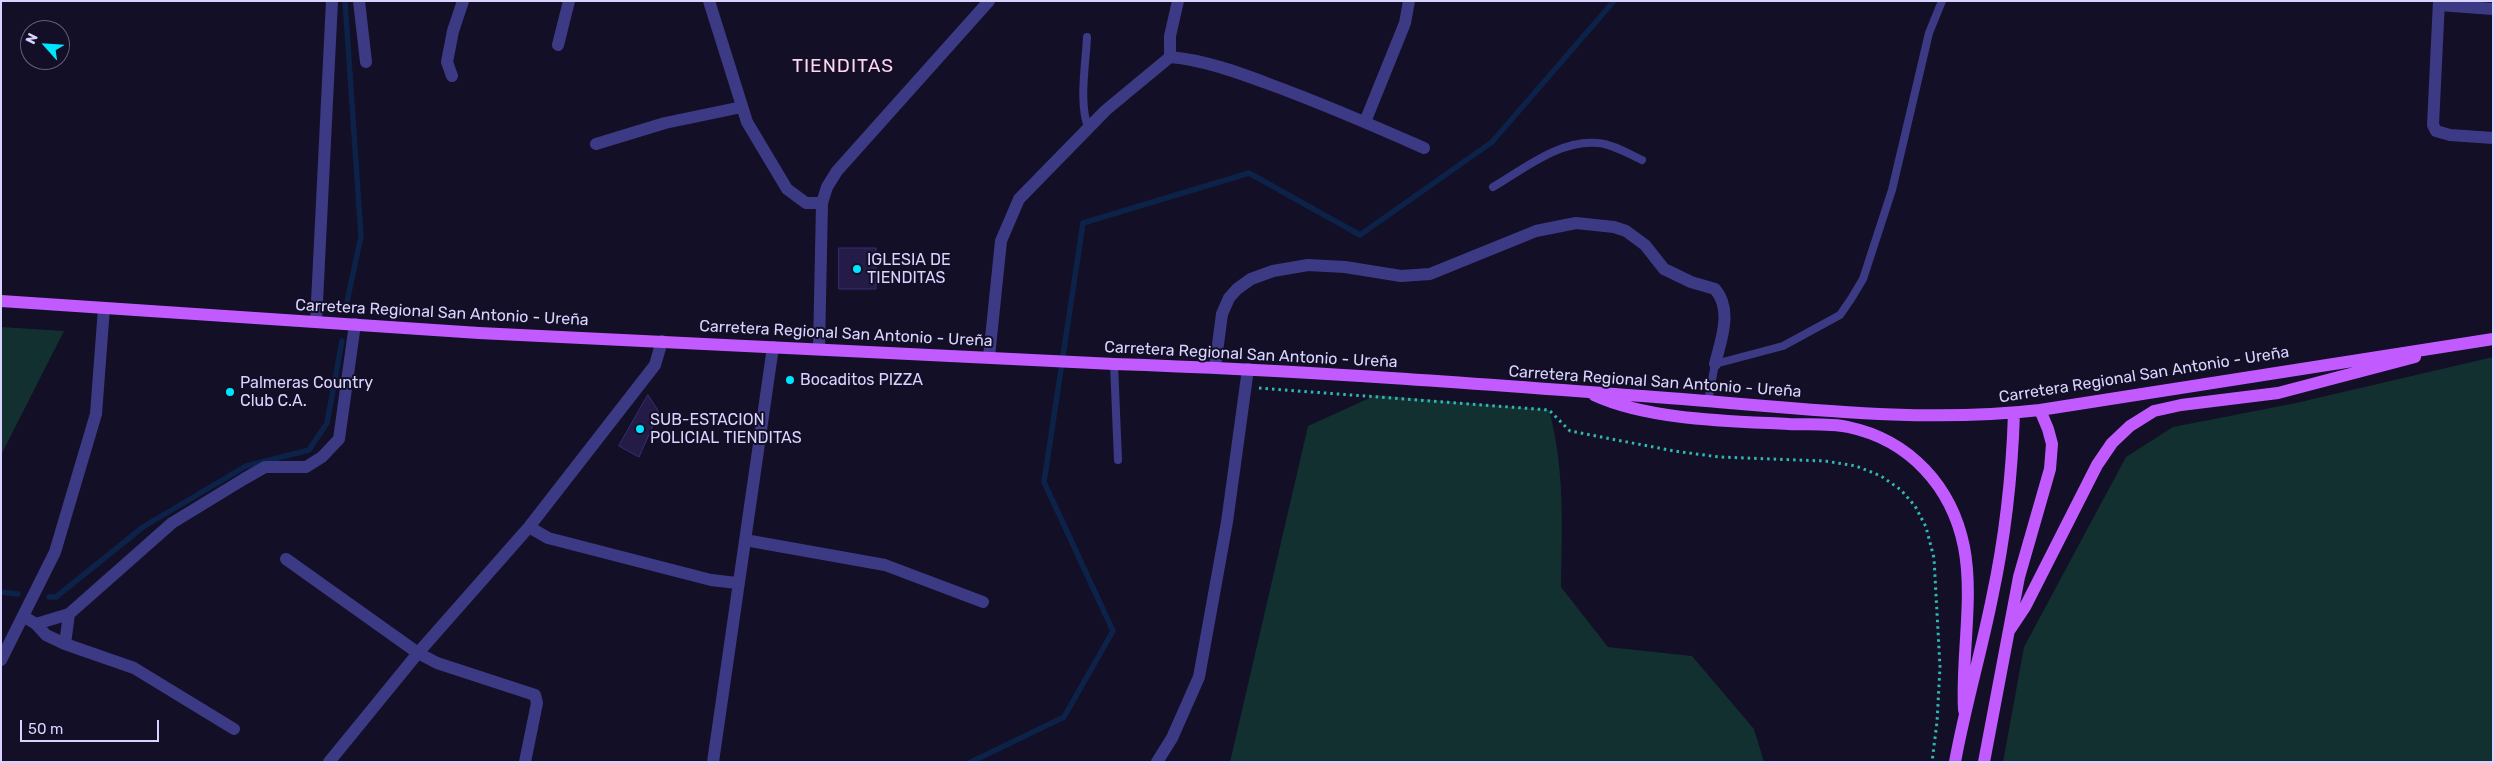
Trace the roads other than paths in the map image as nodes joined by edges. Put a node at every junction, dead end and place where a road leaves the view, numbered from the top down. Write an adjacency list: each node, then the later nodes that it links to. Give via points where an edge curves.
1 (332, 1): 28 (street)
2 (359, 1): 15 (street)
3 (463, 1): 16 (street, via 446,62)
4 (569, 1): 13 (street)
5 (708, 1): 17 (street)
6 (989, 1): 25 (street, via 837,171)
7 (1178, 1): 14 (street, via 1170,36)
8 (1409, 1): 18 (street, via 1404,23)
9 (1942, 1): 37 (lane, via 1929,34 1892,190 1863,279 1851,299 1840,315 1783,346)
10 (2439, 3): 11 (street); 20 (street, via 2433,125 2436,131 2450,135)
11 (2493, 9)
12 (1088, 37): 19 (lane, via 1084,95)
13 (558, 45)
14 (1170, 57): 18 (street, via 1235,72); 19 (street)
15 (366, 62)
16 (452, 76)
17 (742, 107): 21 (street, via 655,126); 25 (street, via 747,122 787,189 806,203)
18 (1365, 122): 22 (street)
19 (1088, 128): 35 (street, via 1028,188 1012,210 1001,241)
20 (2493, 138)
21 (596, 144)
22 (1424, 148)
23 (1642, 160): 24 (lane, via 1600,143 1576,144 1554,151)
24 (1493, 187)
25 (822, 203): 34 (street)
26 (1, 301): 27 (main road, Carretera Regional San Antonio - Ureña)
27 (104, 308): 28 (main road, Carretera Regional San Antonio - Ureña); 51 (street, via 96,414 55,552)
28 (316, 322): 29 (main road, Carretera Regional San Antonio - Ureña)
29 (355, 324): 31 (main road, Carretera Regional San Antonio - Ureña); 50 (street, via 339,439 322,458 306,467 265,467 180,518)
30 (2493, 338): 32 (main road, Carretera Regional San Antonio - Ureña)
31 (662, 341): 33 (main road, Carretera Regional San Antonio - Ureña); 45 (street, via 655,365)
32 (2468, 342): 42 (main road, Carretera Regional San Antonio - Ureña); 53 (main road, via 2278,393 2154,411 2130,426 2112,443 2097,465 2025,607)
33 (773, 346): 34 (main road, Carretera Regional San Antonio - Ureña); 46 (street)
34 (819, 349): 35 (main road, Carretera Regional San Antonio - Ureña)
35 (989, 357): 36 (main road, Carretera Regional San Antonio - Ureña)
36 (1114, 364): 38 (main road, Carretera Regional San Antonio - Ureña); 44 (lane)
37 (1715, 364): 38 (street, via 1724,328 1724,305 1715,290 1664,269 1645,245 1626,231 1576,223 1536,231 1430,274 1401,276 1308,265 1251,279 1236,289 1222,314); 41 (lane)
38 (1215, 367): 39 (main road, Carretera Regional San Antonio - Ureña)
39 (1248, 369): 40 (main road, Carretera Regional San Antonio - Ureña); 62 (street, via 1227,522 1199,677 1172,738)
40 (1587, 391): 41 (main road, Carretera Regional San Antonio - Ureña); 57 (main road, via 1610,402 1695,418 1847,427 1876,436 1916,461 1933,477 1948,499 1959,525 1964,550)
41 (1708, 401): 43 (main road, Carretera Regional San Antonio - Ureña, via 1850,414 1968,416)
42 (2040, 410): 43 (main road, Carretera Regional San Antonio - Ureña); 53 (main road, via 2052,444 2050,468 2024,554)
43 (2014, 413): 57 (main road, via 2013,462 1999,563)
44 (1118, 460)
45 (529, 527): 48 (street, via 548,538 711,580); 55 (street)
46 (745, 540): 48 (street); 49 (street, via 885,565)
47 (286, 559): 55 (street)
48 (737, 583): 61 (street)
49 (983, 602)
50 (69, 614): 52 (street); 54 (street)
51 (23, 616): 52 (street); 56 (street)
52 (36, 624): 54 (street, via 46,635)
53 (2009, 631): 64 (main road)
54 (65, 644): 58 (street, via 134,668)
55 (418, 653): 59 (street); 60 (street, via 437,663 535,695 537,703)
56 (1, 660)
57 (1964, 710): 63 (main road)
58 (234, 729)
59 (329, 762)
60 (524, 762)
61 (713, 762)
62 (1157, 762)
63 (1955, 762)
64 (1984, 762)

